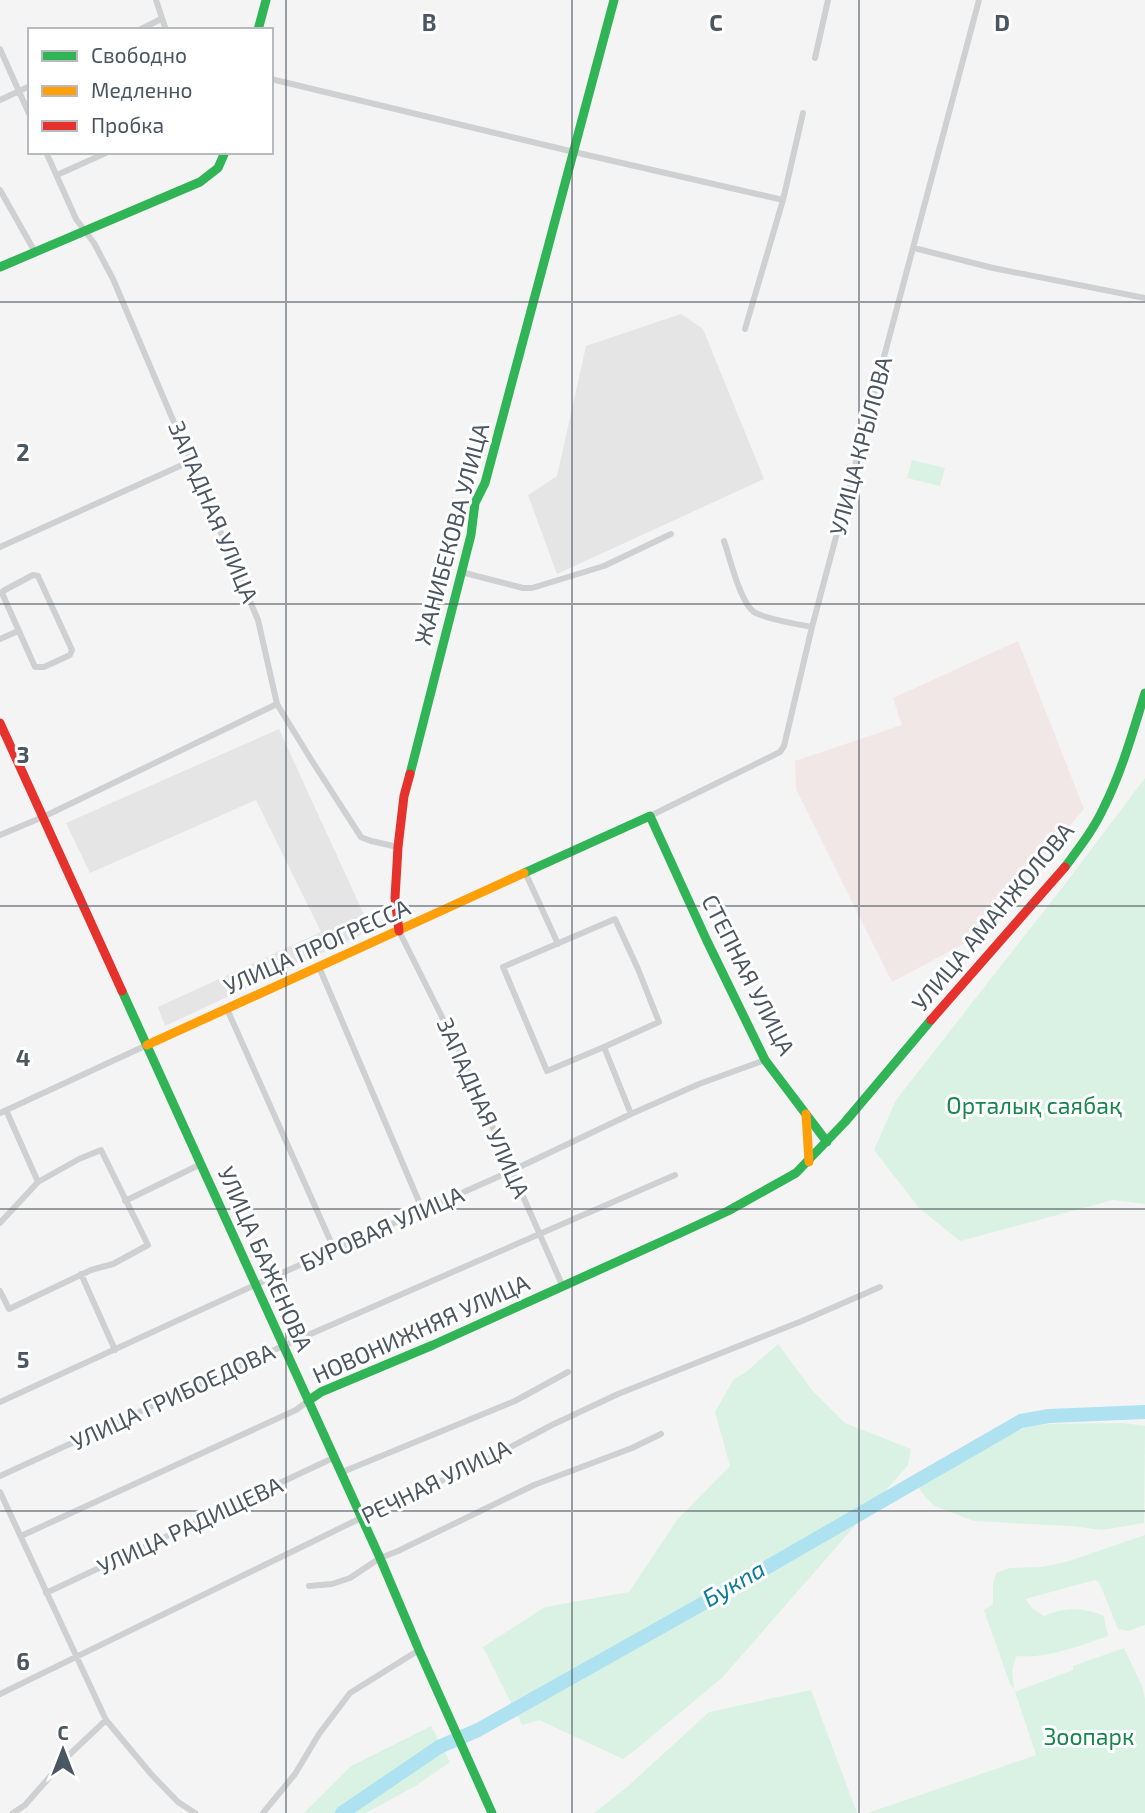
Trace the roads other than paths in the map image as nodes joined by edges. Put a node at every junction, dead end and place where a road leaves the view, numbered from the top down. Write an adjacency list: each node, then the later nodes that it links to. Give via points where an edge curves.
1 (156, 0): 6 (street)
2 (266, 0): 9 (main road)
3 (614, 0): 18 (main road, ЖАНИБЕКОВА УЛИЦА)
4 (828, 0): 11 (street)
5 (979, 0): 26 (street, УЛИЦА КРЫЛОВА)
6 (161, 19): 7 (street); 8 (street)
7 (143, 28)
8 (165, 28)
9 (259, 28)
10 (0, 50): 14 (street)
11 (815, 58)
12 (273, 79): 18 (street)
13 (28, 87): 14 (street)
14 (19, 91): 15 (street); 16 (street)
15 (0, 100)
16 (28, 111)
17 (803, 113): 24 (street)
18 (574, 152): 24 (street); 35 (main road, ЖАНИБЕКОВА УЛИЦА, via 485,483 475,503)
19 (47, 154): 22 (street, ЗАПАДНАЯ УЛИЦА)
20 (104, 154): 22 (street)
21 (225, 154): 25 (main road, via 218,168 200,182)
22 (57, 175): 25 (street, ЗАПАДНАЯ УЛИЦА)
23 (0, 190): 27 (street)
24 (783, 200): 30 (street)
25 (85, 230): 27 (main road); 31 (street, ЗАПАДНАЯ УЛИЦА, via 113,279)
26 (914, 248): 29 (street); 36 (street, УЛИЦА КРЫЛОВА)
27 (35, 252): 28 (main road)
28 (0, 267)
29 (1145, 298)
30 (745, 328)
31 (191, 461): 34 (street); 40 (street, ЗАПАДНАЯ УЛИЦА, via 258,620)
32 (671, 534): 35 (street, via 604,566 532,588)
33 (724, 541): 36 (street, via 750,609)
34 (0, 547)
35 (461, 572): 46 (main road, ЖАНИБЕКОВА УЛИЦА, via 404,796)
36 (812, 627): 43 (street, УЛИЦА КРЫЛОВА, via 780,752)
37 (18, 631): 37 (street, via 37,668 72,653 36,575 2,592); 38 (street)
38 (0, 639)
39 (1145, 693): 58 (main road, УЛИЦА АМАНЖОЛОВА, via 1121,768 1090,833)
40 (277, 704): 44 (street); 46 (street, ЗАПАДНАЯ УЛИЦА, via 361,836)
41 (0, 723): 42 (main road, УЛИЦА БАЖЕНОВА)
42 (4, 740): 44 (main road, УЛИЦА БАЖЕНОВА)
43 (650, 816): 47 (main road, УЛИЦА ПРОГРЕССА); 54 (main road, СТЕПНАЯ УЛИЦА)
44 (43, 817): 45 (street); 52 (main road, УЛИЦА БАЖЕНОВА)
45 (0, 835)
46 (398, 847): 48 (main road, ЖАНИБЕКОВА УЛИЦА, via 395,898)
47 (526, 872): 48 (main road, УЛИЦА ПРОГРЕССА); 49 (street)
48 (399, 931): 50 (main road, УЛИЦА ПРОГРЕССА); 61 (street, ЗАПАДНАЯ УЛИЦА, via 459,1051)
49 (558, 944): 53 (street, via 503,967 547,1071); 53 (street, via 615,919 638,969 659,1022)
50 (319, 967): 51 (main road, УЛИЦА ПРОГРЕССА); 65 (street)
51 (227, 1009): 52 (main road, УЛИЦА ПРОГРЕССА); 68 (street)
52 (147, 1045): 55 (street, УЛИЦА ПРОГРЕССА); 60 (main road, УЛИЦА БАЖЕНОВА)
53 (604, 1047): 57 (street)
54 (765, 1060): 56 (main road, СТЕПНАЯ УЛИЦА); 57 (street, БУРОВАЯ УЛИЦА)
55 (3, 1111): 63 (street)
56 (806, 1112): 58 (main road, СТЕПНАЯ УЛИЦА); 59 (main road)
57 (631, 1114): 61 (street, БУРОВАЯ УЛИЦА)
58 (827, 1142): 59 (main road, НОВОНИЖНЯЯ УЛИЦА)
59 (809, 1162): 71 (main road, НОВОНИЖНЯЯ УЛИЦА, via 728,1211)
60 (201, 1164): 64 (street); 70 (main road, УЛИЦА БАЖЕНОВА)
61 (511, 1171): 65 (street, БУРОВАЯ УЛИЦА); 67 (street, ЗАПАДНАЯ УЛИЦА)
62 (675, 1175): 67 (street, УЛИЦА ГРИБОЕДОВА)
63 (38, 1182): 64 (street, via 102,1150); 66 (street)
64 (125, 1201): 69 (street, via 148,1245 113,1264)
65 (423, 1211): 68 (street, БУРОВАЯ УЛИЦА)
66 (0, 1223)
67 (540, 1235): 71 (street, ЗАПАДНАЯ УЛИЦА); 74 (street, УЛИЦА ГРИБОЕДОВА)
68 (335, 1251): 70 (street, БУРОВАЯ УЛИЦА)
69 (81, 1274): 73 (street, via 9,1309); 75 (street)
70 (255, 1285): 74 (main road, УЛИЦА БАЖЕНОВА); 75 (street, БУРОВАЯ УЛИЦА)
71 (563, 1287): 77 (main road, НОВОНИЖНЯЯ УЛИЦА)
72 (880, 1287): 84 (street, РЕЧНАЯ УЛИЦА, via 618,1394)
73 (0, 1291)
74 (283, 1346): 77 (main road, УЛИЦА БАЖЕНОВА); 82 (street, УЛИЦА ГРИБОЕДОВА)
75 (115, 1350): 78 (street, БУРОВАЯ УЛИЦА)
76 (568, 1372): 81 (street, via 515,1401)
77 (308, 1401): 80 (main road, УЛИЦА БАЖЕНОВА); 85 (street, НОВОНИЖНЯЯ УЛИЦА)
78 (0, 1402)
79 (661, 1434): 86 (street, via 534,1485)
80 (333, 1458): 81 (main road, УЛИЦА БАЖЕНОВА); 88 (street, УЛИЦА РАДИЩЕВА)
81 (340, 1473): 84 (main road, УЛИЦА БАЖЕНОВА)
82 (0, 1476)
83 (0, 1492): 85 (street)
84 (361, 1518): 86 (main road, УЛИЦА БАЖЕНОВА); 90 (street, РЕЧНАЯ УЛИЦА)
85 (21, 1536): 88 (street)
86 (380, 1558): 87 (street, via 349,1578); 89 (main road, УЛИЦА БАЖЕНОВА)
87 (309, 1586)
88 (46, 1593): 90 (street)
89 (419, 1650): 95 (street, via 350,1693); 96 (main road, УЛИЦА БАЖЕНОВА)
90 (75, 1657): 91 (street, РЕЧНАЯ УЛИЦА); 92 (street)
91 (0, 1694)
92 (106, 1720): 93 (street, via 26,1805); 94 (street, via 150,1774)
93 (13, 1813)
94 (195, 1813)
95 (263, 1813)
96 (492, 1813)

